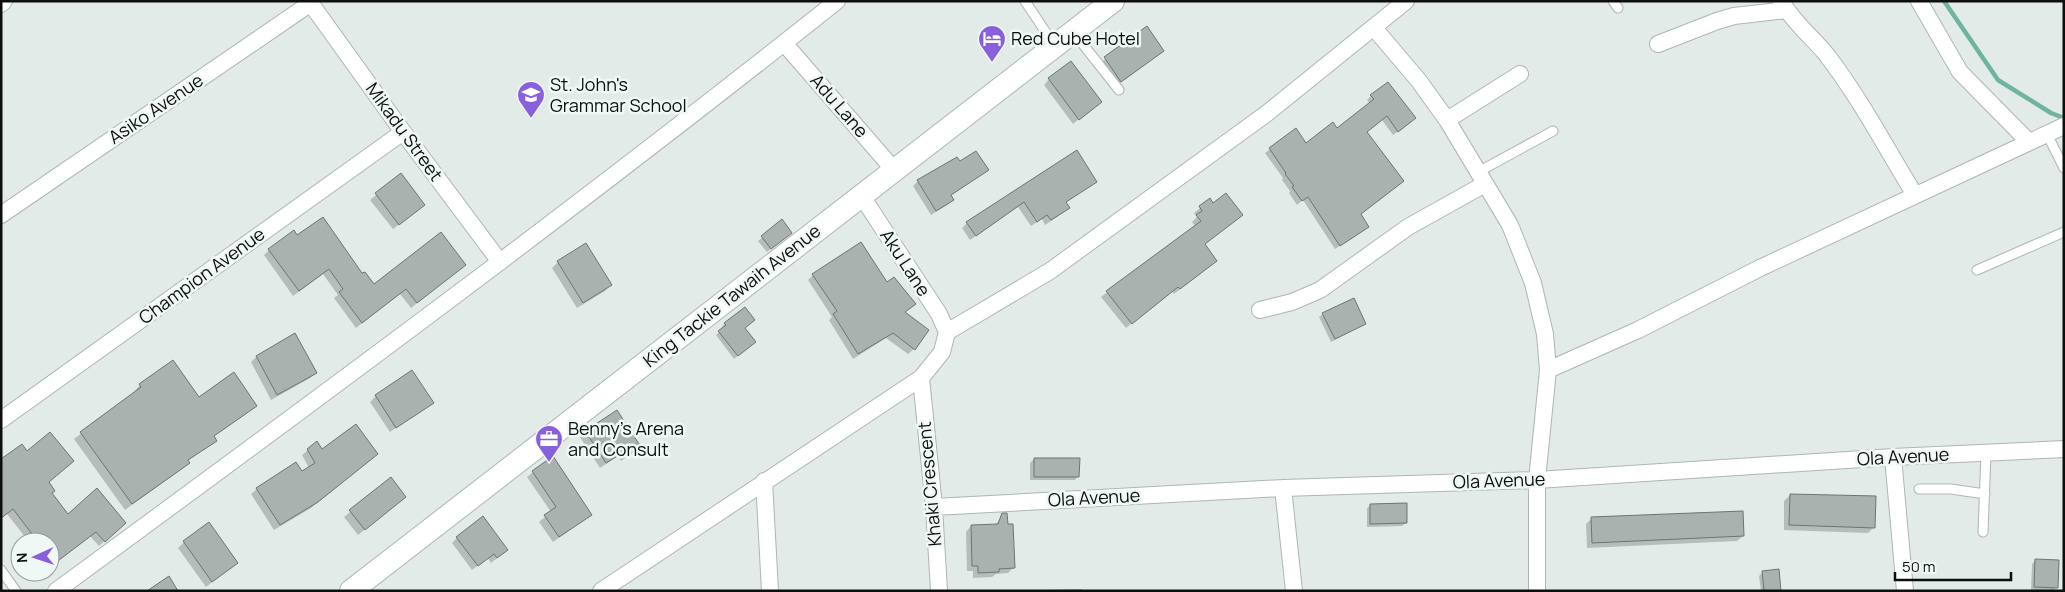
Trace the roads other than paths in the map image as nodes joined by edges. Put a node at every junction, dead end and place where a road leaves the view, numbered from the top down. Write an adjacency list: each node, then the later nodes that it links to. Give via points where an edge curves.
1 (4, 1): 8 (street)
2 (837, 1): 12 (street)
3 (1025, 1): 14 (lane)
4 (1113, 1): 11 (street, King Tackie Tawaih Avenue)
5 (1406, 1): 10 (street)
6 (1919, 1): 21 (street, via 1960,72)
7 (310, 2): 20 (street, Mikadu Street); 27 (street, Asiko Avenue)
8 (1, 4)
9 (1784, 6): 13 (street, via 1717,21); 26 (street, via 1825,54)
10 (1374, 28): 17 (street); 32 (street, via 1266,114 1050,271)
11 (1074, 32): 14 (street, King Tackie Tawaih Avenue); 16 (lane)
12 (784, 43): 23 (street, Adu Lane); 29 (street)
13 (1658, 44)
14 (1056, 46): 23 (street, King Tackie Tawaih Avenue)
15 (1520, 74): 17 (street)
16 (1119, 90)
17 (1447, 120): 24 (street)
18 (2056, 130): 21 (street); 22 (lane)
19 (1553, 131): 24 (lane)
20 (403, 132): 29 (street, Mikadu Street); 35 (street, Champion Avenue)
21 (2029, 142): 26 (street)
22 (2064, 168)
23 (894, 170): 25 (street, King Tackie Tawaih Avenue)
24 (1481, 178): 31 (street, via 1320,290 1292,302); 33 (street, via 1510,225 1533,283 1545,334)
25 (861, 195): 32 (street, Aku Lane, via 939,314); 49 (street, King Tackie Tawaih Avenue)
26 (1915, 195): 33 (street, via 1638,330)
27 (1, 215)
28 (2064, 232): 30 (lane)
29 (500, 262): 48 (street)
30 (1977, 270)
31 (1260, 310)
32 (947, 332): 34 (street, via 942,352)
33 (1548, 370): 39 (street)
34 (921, 378): 40 (street); 44 (street, Khaki Crescent)
35 (1, 420)
36 (2064, 449): 37 (street, Ola Avenue)
37 (1986, 453): 38 (street, Ola Avenue); 43 (lane)
38 (1893, 457): 39 (street, Ola Avenue); 55 (street)
39 (1537, 480): 41 (street, Ola Avenue); 54 (street)
40 (764, 481): 50 (street); 51 (street)
41 (1283, 488): 44 (street, Ola Avenue); 53 (street)
42 (1919, 489): 43 (lane)
43 (1985, 494): 45 (lane)
44 (934, 506): 52 (street, Khaki Crescent)
45 (1983, 532)
46 (1, 570): 47 (lane)
47 (16, 591)
48 (56, 591)
49 (351, 591)
50 (601, 591)
51 (770, 591)
52 (939, 591)
53 (1294, 591)
54 (1537, 591)
55 (1905, 591)

